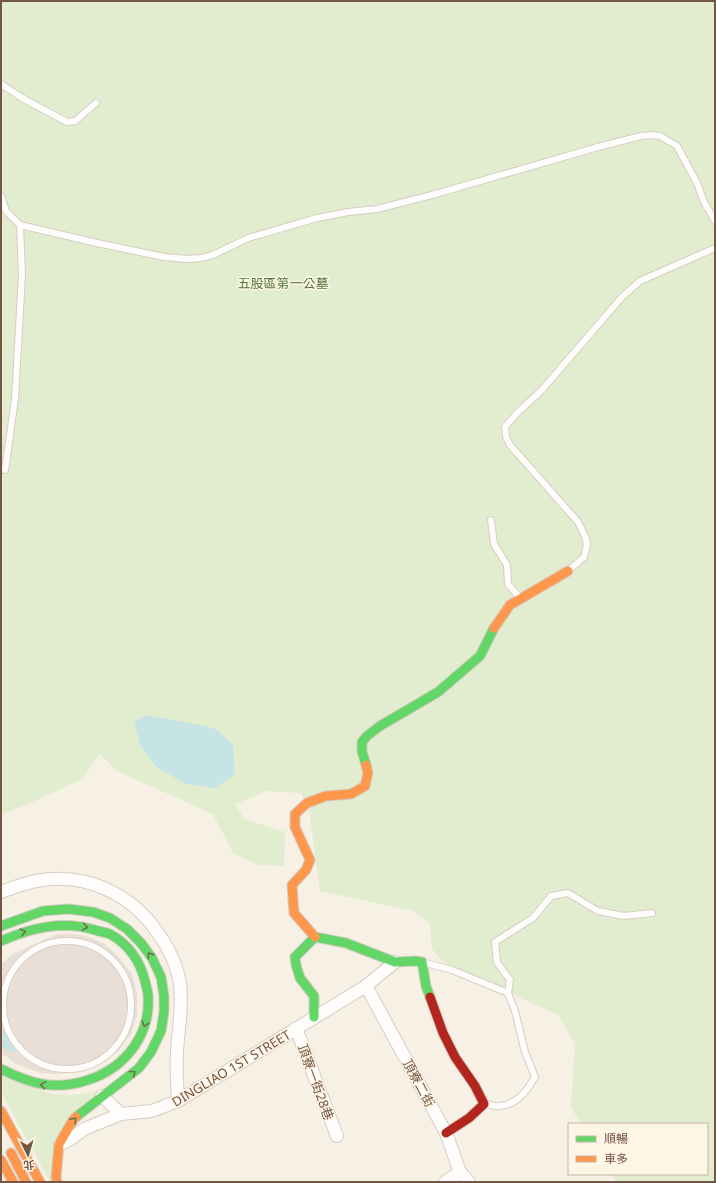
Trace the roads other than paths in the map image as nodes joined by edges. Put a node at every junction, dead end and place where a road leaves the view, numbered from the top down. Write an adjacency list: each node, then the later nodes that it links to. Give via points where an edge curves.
1 (1, 84): 2 (lane, via 66,122 75,121)
2 (96, 103)
3 (1, 196): 5 (lane, via 6,211)
4 (715, 221): 5 (lane, via 677,146 660,136 653,135 598,147 432,196 377,209 317,218 248,238 201,258 164,257)
5 (20, 225): 7 (lane, via 22,275 15,399)
6 (715, 248): 9 (lane, via 640,281 622,297 541,391 505,427 510,445 578,522 585,536 587,544 584,557)
7 (6, 470)
8 (491, 520): 10 (lane, via 494,544 507,564 508,584)
9 (568, 570): 10 (main road)
10 (521, 599): 14 (main road, via 505,611 480,656 438,692 367,736 362,742 368,774 365,786 351,794 326,796 307,803 295,814 295,827 310,860 306,870 292,885 294,913)
11 (1, 892): 25 (street, via 41,880 74,880 107,889 124,898 148,918 169,949 180,983)
12 (652, 913): 19 (lane, via 624,916 598,911 568,894 551,896 533,918 495,942 497,962 510,980)
13 (1, 926): 24 (main road, one-way to 13, via 139,1068 151,1052 161,1031 164,996 161,977 152,958 127,929 110,918 93,912 68,909 43,911)
14 (315, 937): 16 (main road, via 346,944); 21 (main road, via 295,957 300,978 314,996)
15 (1, 941): 23 (main road, one-way to 23, via 15,934 47,926 70,924 92,928 112,936 129,949 140,965 147,983 149,998 143,1033 134,1050 118,1066 99,1077 81,1084 55,1086 28,1082)
16 (395, 962): 17 (main road); 18 (street, DINGLIAO 1ST STREET)
17 (422, 962): 19 (lane, via 452,970); 26 (main road, via 426,986 443,1033)
18 (366, 986): 21 (street, DINGLIAO 1ST STREET); 29 (street, 頂寮二街)
19 (508, 993): 26 (lane, via 535,1077 515,1102 498,1106)
20 (1, 1002): 20 (lane, via 9,1030 20,1047 33,1059 57,1068 91,1065 107,1056 120,1042 128,1023 131,1005 120,964 90,944 75,942 50,943 34,950 11,972)
21 (314, 1017): 22 (street, DINGLIAO 1ST STREET)
22 (296, 1028): 25 (street, DINGLIAO 1ST STREET); 30 (street, 頂寮一街28巷)
23 (1, 1069)
24 (102, 1096): 28 (street); 31 (main road, one-way to 24, via 72,1120)
25 (178, 1101): 28 (street, DINGLIAO 1ST STREET, via 152,1111)
26 (484, 1104): 29 (main road, via 469,1118)
27 (1, 1111): 37 (main road)
28 (121, 1114): 31 (street, DINGLIAO 1ST STREET, via 84,1128 71,1139)
29 (446, 1133): 34 (street, 頂寮二街)
30 (337, 1136)
31 (59, 1144): 38 (main road)
32 (8, 1147): 36 (main road)
33 (1, 1160): 35 (main road)
34 (460, 1172): 39 (street); 40 (street, 頂寮二街)
35 (12, 1182)
36 (26, 1182)
37 (40, 1182)
38 (57, 1182)
39 (445, 1182)
40 (469, 1182)

